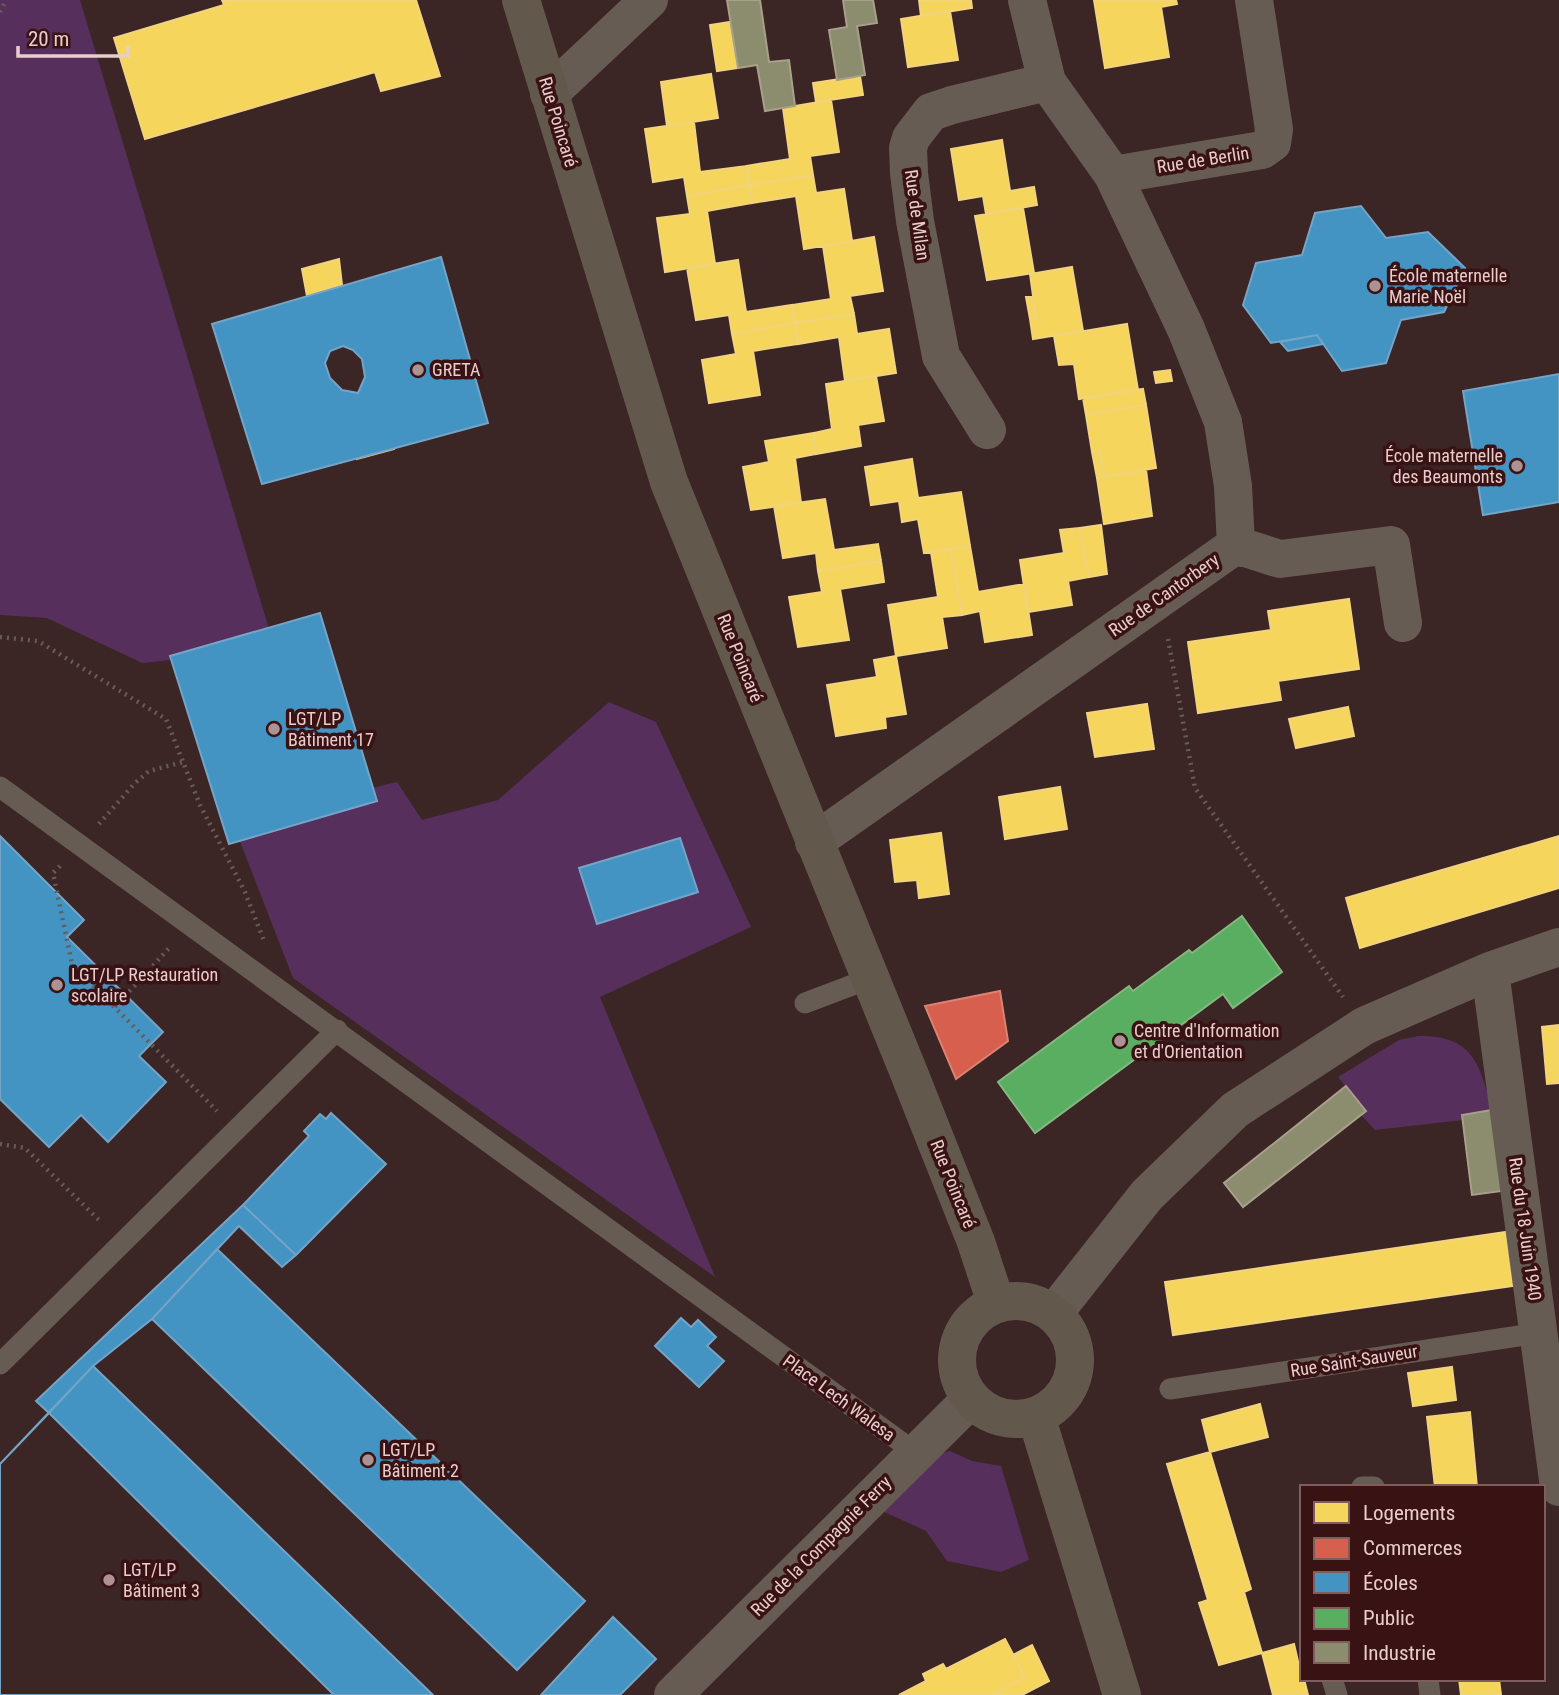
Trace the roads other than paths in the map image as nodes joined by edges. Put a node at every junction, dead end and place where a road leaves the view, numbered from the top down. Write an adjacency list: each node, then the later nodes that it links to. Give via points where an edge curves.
1 (521, 0): 6 (street, Rue Poincaré)
2 (649, 0): 6 (street)
3 (1027, 0): 5 (street, Rue de Cantorbery)
4 (1254, 0): 7 (street, Rue de Berlin, via 1274,129 1272,143 1262,150)
5 (1047, 82): 7 (street, Rue de Cantorbery); 8 (street, Rue de Milan, via 931,112 908,148 915,221 941,356)
6 (549, 94): 12 (street, Rue Poincaré, via 669,482)
7 (1113, 175): 9 (street, Rue de Cantorbery, via 1186,329 1223,422)
8 (987, 430)
9 (1239, 546): 10 (street, via 1280,559 1391,545); 12 (street, Rue de Cantorbery)
10 (1403, 623)
11 (0, 787): 17 (lane, Place Lech Walesa)
12 (814, 842): 15 (street, Rue Poincaré)
13 (1559, 947): 14 (street)
14 (1490, 971): 19 (street, via 1364,1026 1235,1110 1147,1195); 20 (street, Rue du 18 Juin 1940)
15 (871, 978): 16 (lane); 18 (street, Rue Poincaré)
16 (805, 1003)
17 (337, 1030): 21 (lane); 25 (lane, Place Lech Walesa)
18 (996, 1303): 19 (street, via 1016,1299 1037,1303); 23 (street, via 966,1326 958,1345 956,1364)
19 (1054, 1313): 24 (street, via 1074,1343 1076,1361 1065,1395)
20 (1539, 1333): 22 (lane, Rue Saint-Sauveur); 26 (street, Rue du 18 Juin 1940)
21 (0, 1364)
22 (1170, 1389)
23 (971, 1399): 24 (street, via 1001,1417); 25 (street, Rue de la Compagnie Ferry)
24 (1036, 1416): 28 (street)
25 (916, 1452): 27 (street, Rue de la Compagnie Ferry)
26 (1559, 1487)
27 (673, 1695)
28 (1122, 1695)

